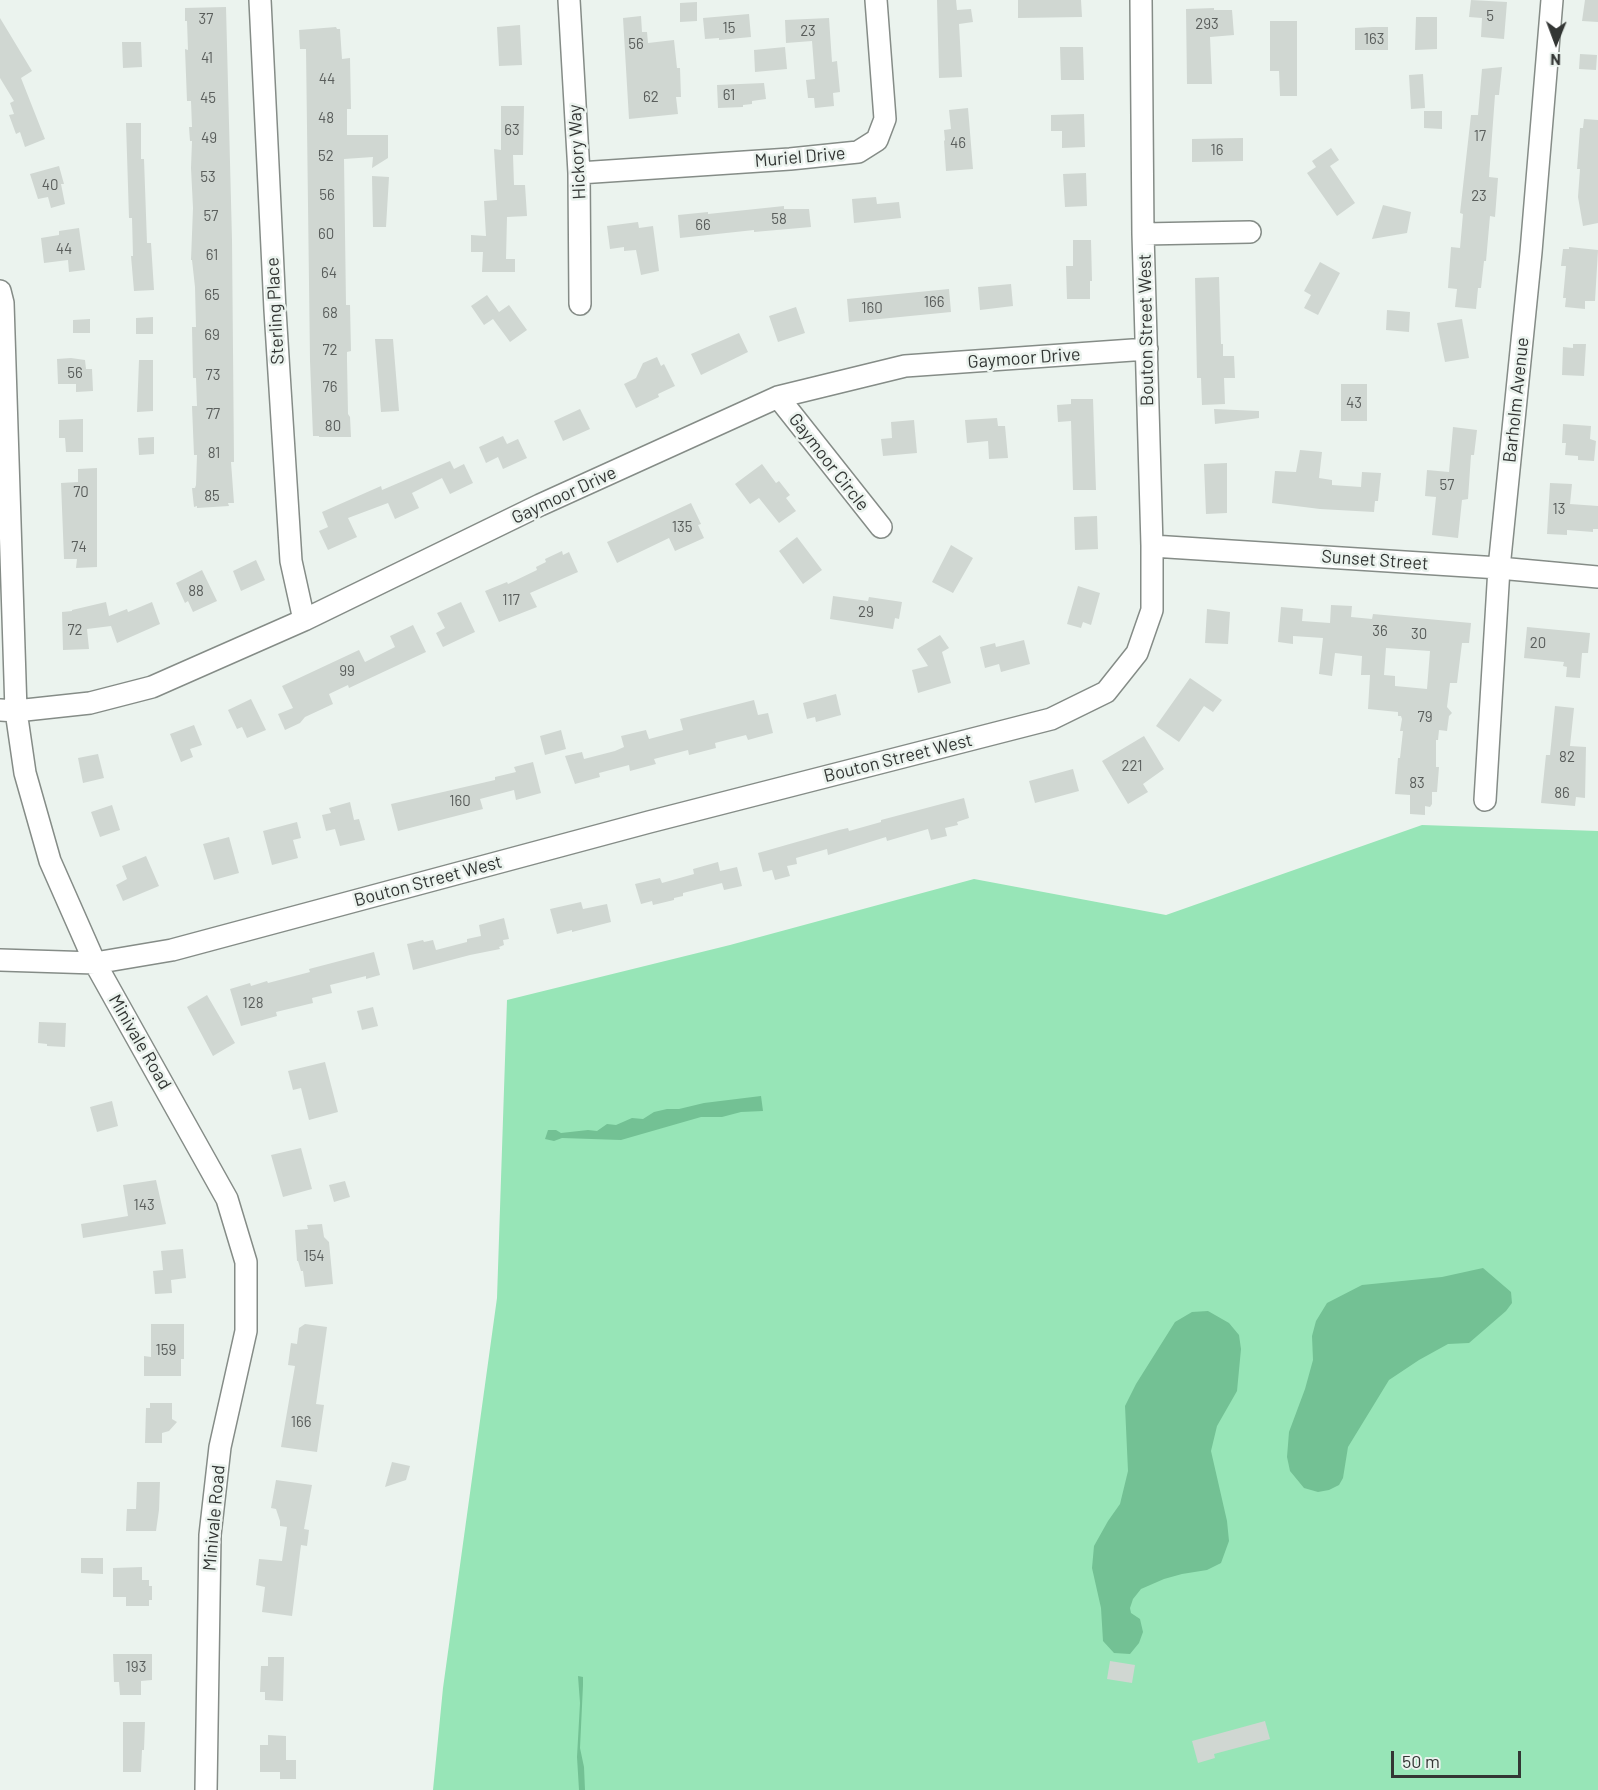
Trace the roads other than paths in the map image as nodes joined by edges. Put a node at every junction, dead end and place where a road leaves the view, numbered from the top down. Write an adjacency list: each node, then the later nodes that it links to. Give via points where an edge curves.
1 (260, 0): 18 (street, Sterling Place, via 291,561)
2 (568, 0): 6 (street, Hickory Way)
3 (876, 0): 6 (street, Muriel Drive, via 885,119 877,140 858,152)
4 (1141, 0): 8 (street, Bouton Street West)
5 (1552, 0): 16 (street, Barholm Avenue, via 1532,252)
6 (579, 173): 10 (street, Hickory Way)
7 (1250, 232): 8 (street)
8 (1143, 234): 11 (street, Bouton Street West)
9 (0, 291): 13 (street, Minivale Road)
10 (580, 304)
11 (1147, 349): 12 (street, Gaymoor Drive, via 905,366); 15 (street, Bouton Street West)
12 (778, 397): 14 (street, Gaymoor Circle); 18 (street, Gaymoor Drive, via 540,505)
13 (3, 400): 19 (street, Minivale Road)
14 (881, 527)
15 (1152, 546): 16 (street, Sunset Street); 22 (street, Bouton Street West, via 1152,610 1137,653 1106,692 1051,719 172,950)
16 (1499, 568): 17 (street, Sunset Street); 20 (street, Barholm Avenue)
17 (1598, 577)
18 (303, 621): 19 (street, Gaymoor Drive, via 152,687 90,703)
19 (8, 710): 22 (street, Minivale Road, via 50,861)
20 (1485, 800)
21 (0, 960): 22 (street, Bouton Street West)
22 (95, 963): 23 (street, Minivale Road, via 227,1198 246,1262 246,1331 220,1447 210,1535)
23 (206, 1790)

